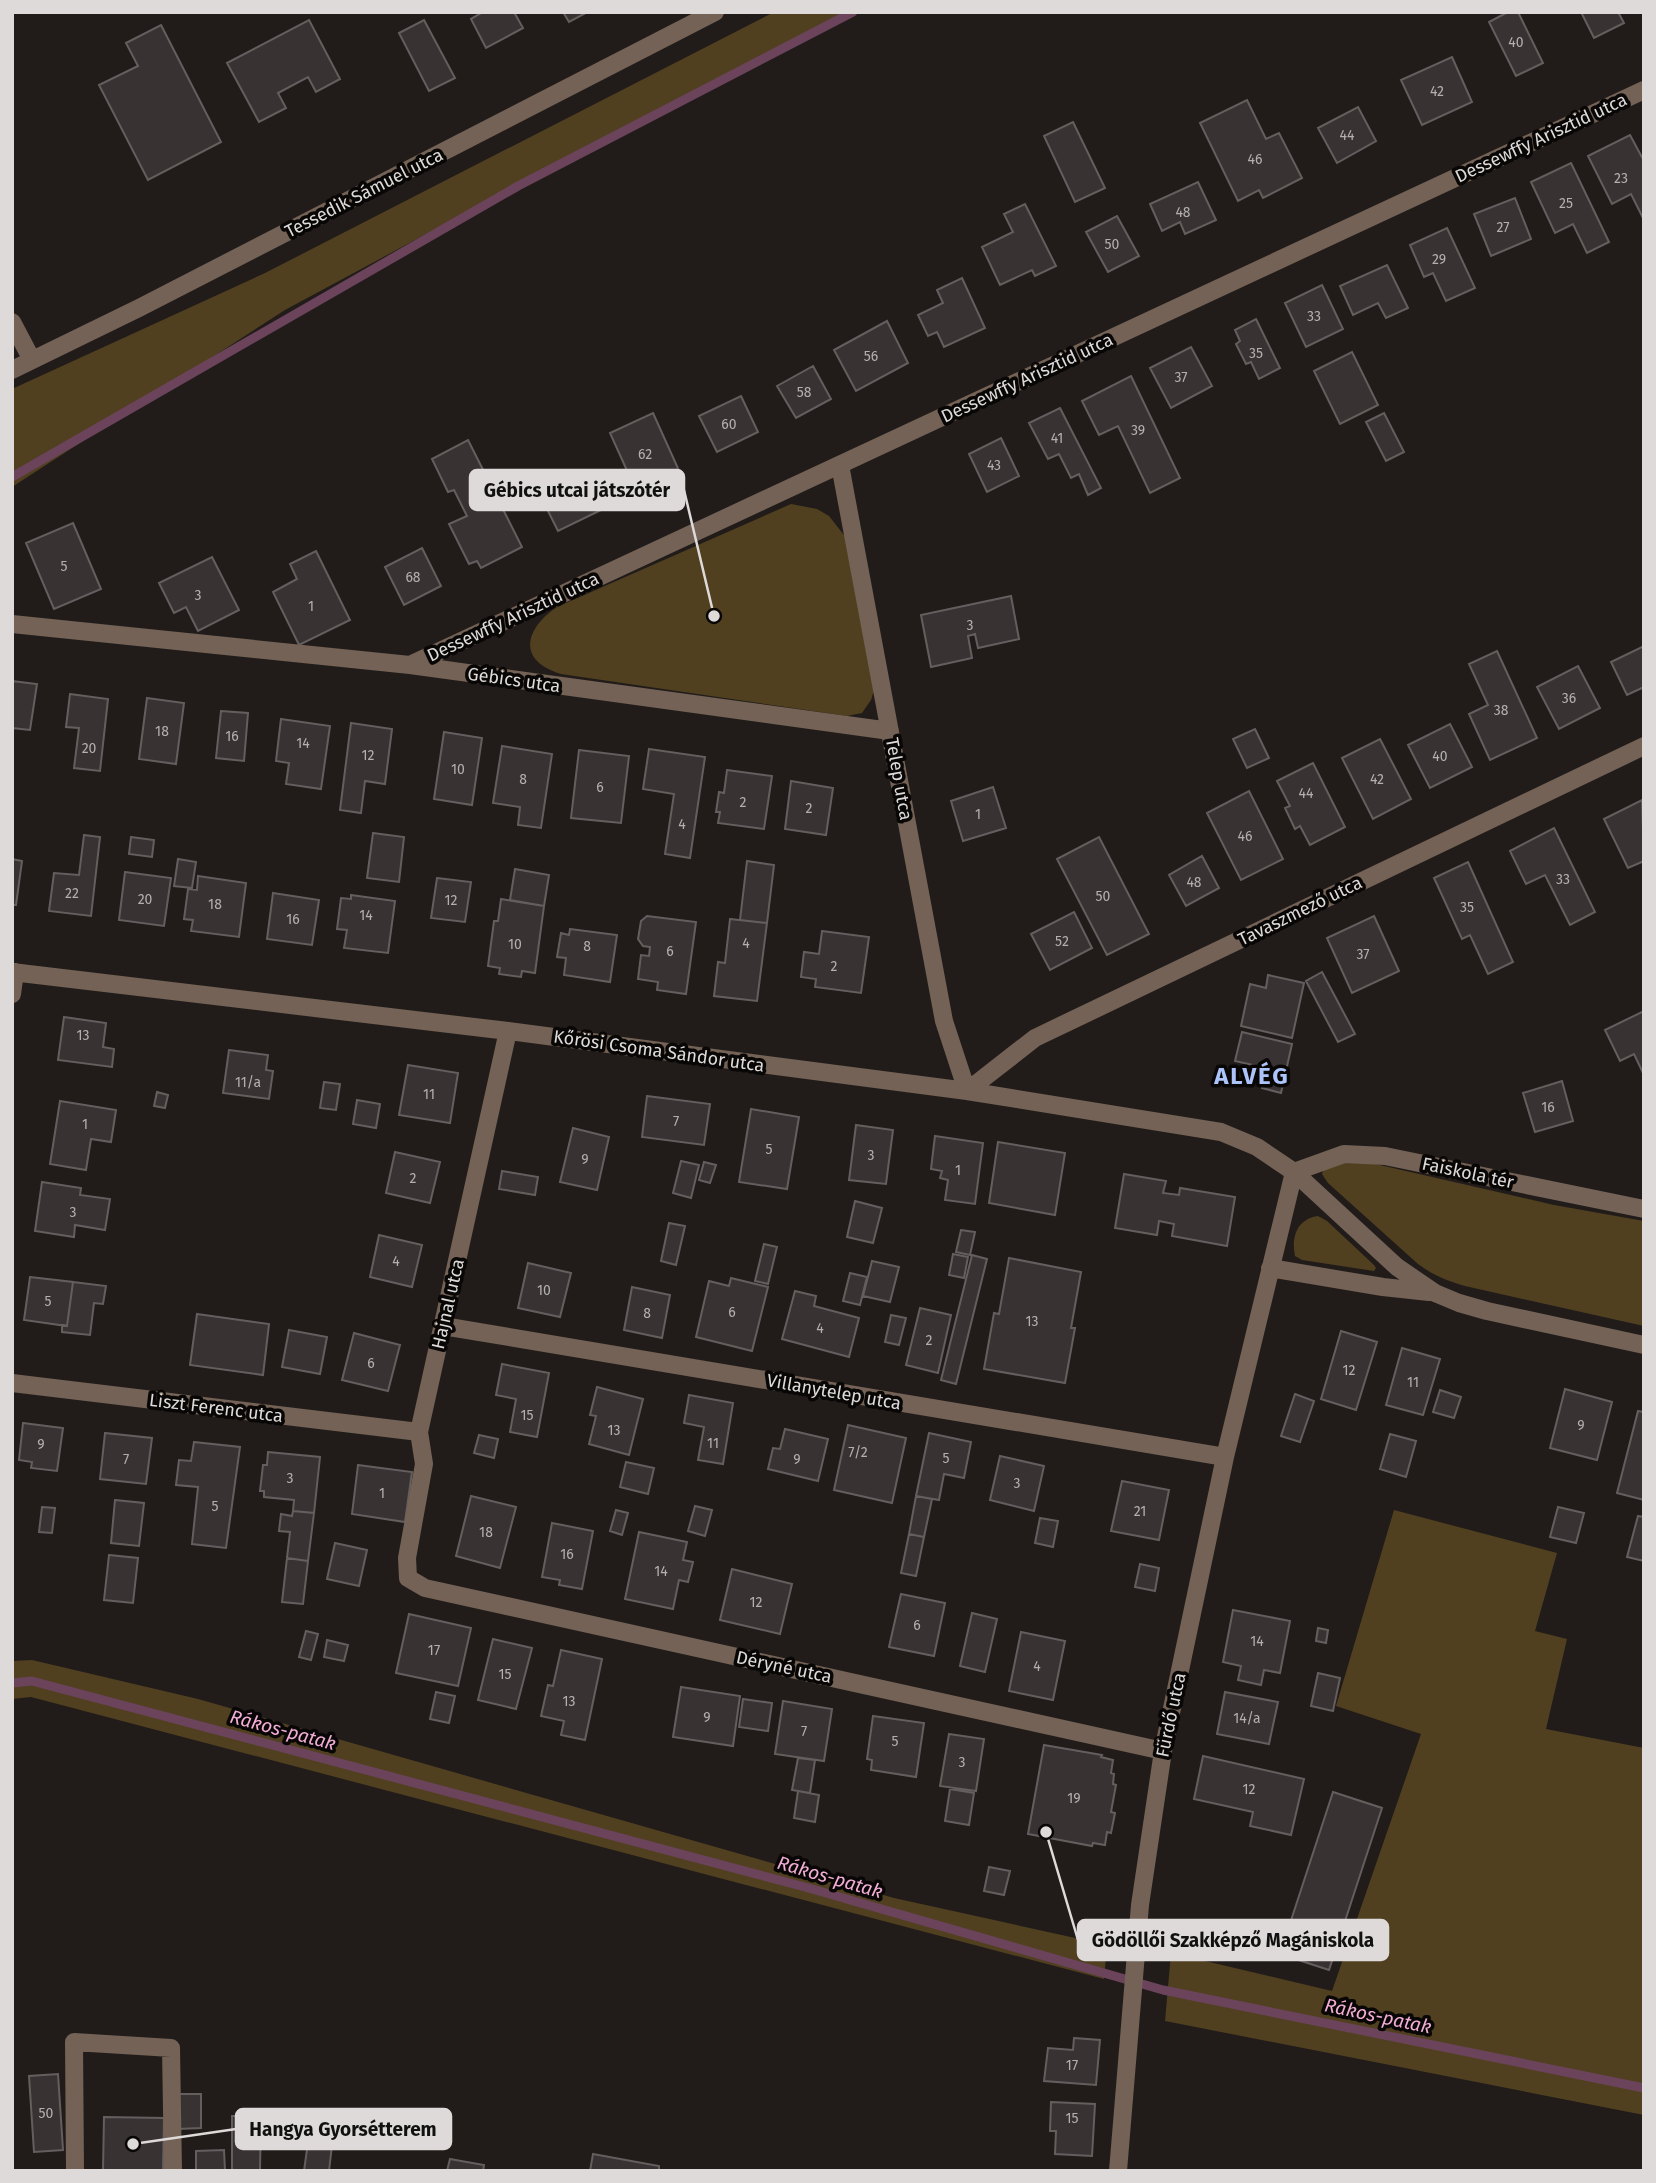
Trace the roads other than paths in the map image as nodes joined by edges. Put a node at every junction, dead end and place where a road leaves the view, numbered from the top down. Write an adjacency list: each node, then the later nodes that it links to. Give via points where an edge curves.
1 (715, 12): 4 (street, Tessedik Sámuel utca)
2 (1644, 90): 6 (street, Dessewffy Arisztid utca)
3 (12, 322): 4 (street)
4 (32, 360): 5 (street, Tessedik Sámuel utca)
5 (12, 370)
6 (839, 465): 8 (street, Dessewffy Arisztid utca); 9 (street, Telep utca)
7 (12, 624): 8 (street, Gébics utca)
8 (410, 665): 9 (street, Gébics utca)
9 (890, 731): 14 (street, Telep utca, via 944,1020)
10 (1644, 746): 14 (street, Tavaszmező utca, via 1035,1038)
11 (13, 972): 12 (street); 13 (street, Kőrösi Csoma Sándor utca)
12 (12, 994)
13 (508, 1031): 14 (street, Kőrösi Csoma Sándor utca); 19 (street, Hajnal utca)
14 (967, 1091): 15 (street, Kőrösi Csoma Sándor utca, via 1221,1132 1257,1147)
15 (1294, 1172): 16 (street, Faiskola tér, via 1334,1156 1360,1153); 17 (street); 18 (street, via 1397,1267)
16 (1644, 1209)
17 (1270, 1268): 18 (street); 23 (street, Fürdő utca)
18 (1435, 1293): 20 (street, via 1487,1311)
19 (443, 1326): 22 (street, Hajnal utca); 23 (street, Villanytelep utca)
20 (1644, 1345)
21 (12, 1383): 22 (street, Liszt Ferenc utca)
22 (419, 1432): 24 (street, Hajnal utca, via 425,1464 407,1558)
23 (1226, 1457): 25 (street, Fürdő utca)
24 (408, 1578): 25 (street, Déryné utca, via 425,1588)
25 (1163, 1751): 28 (street, Fürdő utca, via 1140,1905)
26 (75, 2171): 27 (street, via 74,2042 171,2048)
27 (173, 2171)
28 (1118, 2171)

